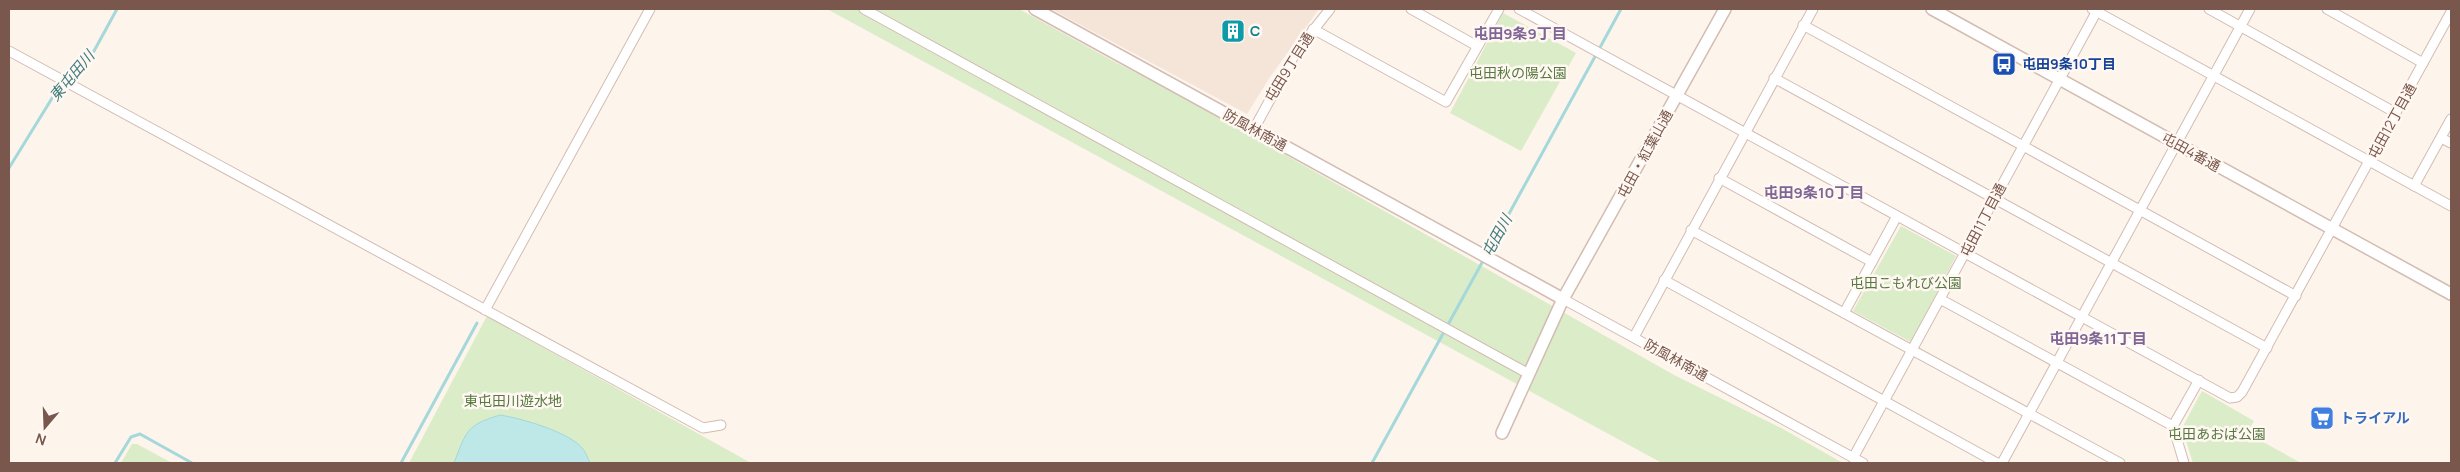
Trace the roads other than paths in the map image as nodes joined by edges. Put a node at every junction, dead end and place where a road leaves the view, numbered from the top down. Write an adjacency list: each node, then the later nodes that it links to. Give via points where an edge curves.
1 (650, 9): 51 (street)
2 (864, 9): 58 (street)
3 (1035, 9): 28 (street, 防風林南通)
4 (1330, 9): 18 (street, 屯田9丁目通)
5 (1411, 9): 19 (street)
6 (1499, 9): 19 (street)
7 (1724, 9): 25 (street, 屯田・紅葉山通)
8 (1812, 9): 16 (street)
9 (1932, 9): 24 (street, 屯田4番通)
10 (2209, 9): 17 (street)
11 (2250, 9): 17 (street)
12 (2327, 9): 21 (street)
13 (1524, 10): 25 (street)
14 (2096, 10): 22 (street); 24 (street, 屯田11丁目通)
15 (2449, 12): 21 (street, 屯田12丁目通)
16 (1803, 25): 23 (street); 33 (street)
17 (2240, 26): 22 (street); 26 (street)
18 (1313, 29): 19 (street, via 1446,102); 28 (street, 屯田9丁目通, via 1276,84)
19 (1478, 46)
20 (9, 51): 51 (street)
21 (2423, 63): 26 (street, 屯田12丁目通)
22 (2214, 76): 32 (street); 34 (street)
23 (1774, 78): 29 (street); 37 (street)
24 (2060, 78): 32 (street, 屯田4番通); 33 (street, 屯田11丁目通)
25 (1678, 95): 29 (street); 49 (street, 屯田・紅葉山通)
26 (2396, 113): 34 (street, 屯田12丁目通)
27 (2451, 119): 30 (street)
28 (1254, 129): 49 (street, 防風林南通)
29 (1744, 132): 35 (street); 40 (street)
30 (2441, 138): 31 (street); 36 (street)
31 (2451, 143)
32 (2176, 144): 39 (street); 41 (street, 屯田4番通)
33 (2023, 147): 37 (street, 屯田11丁目通); 39 (street)
34 (2370, 161): 36 (street); 41 (street, 屯田12丁目通)
35 (1720, 178): 42 (street); 44 (street)
36 (2414, 186): 38 (street)
37 (1994, 199): 43 (street, 屯田11丁目通); 45 (street)
38 (2451, 206)
39 (2140, 210): 45 (street); 48 (street)
40 (1896, 216): 43 (street); 44 (street)
41 (2332, 229): 47 (street, 屯田4番通); 48 (street, 屯田12丁目通)
42 (1691, 230): 46 (street); 52 (street)
43 (1965, 254): 50 (street, 屯田11丁目通); 53 (street)
44 (1872, 262): 52 (street)
45 (2112, 262): 53 (street); 55 (street)
46 (1664, 280): 54 (street); 60 (street)
47 (2451, 294)
48 (2296, 296): 55 (street, 屯田12丁目通)
49 (1563, 299): 54 (street, 防風林南通); 58 (street, 屯田・紅葉山通)
50 (1940, 299): 56 (street, 屯田11丁目通); 57 (street)
51 (485, 310): 62 (street, via 703,428)
52 (1844, 313): 56 (street)
53 (2082, 317): 57 (street); 59 (street)
54 (1634, 336): 65 (street, 防風林南通)
55 (2267, 348): 59 (street, 屯田12丁目通, via 2237,398 2230,398)
56 (1912, 350): 60 (street, 屯田11丁目通); 61 (street)
57 (2057, 362): 61 (street); 63 (street)
58 (1529, 374): 64 (street, 屯田・紅葉山通)
59 (2199, 380): 63 (street)
60 (1884, 401): 65 (street, 屯田11丁目通); 67 (street)
61 (2029, 414): 68 (street); 69 (street)
62 (722, 425)
63 (2173, 426): 70 (street)
64 (1502, 433)
65 (1853, 458): 66 (street, 防風林南通)
66 (1863, 463)
67 (1998, 463)
68 (2002, 463)
69 (2120, 463)
70 (2184, 463)

